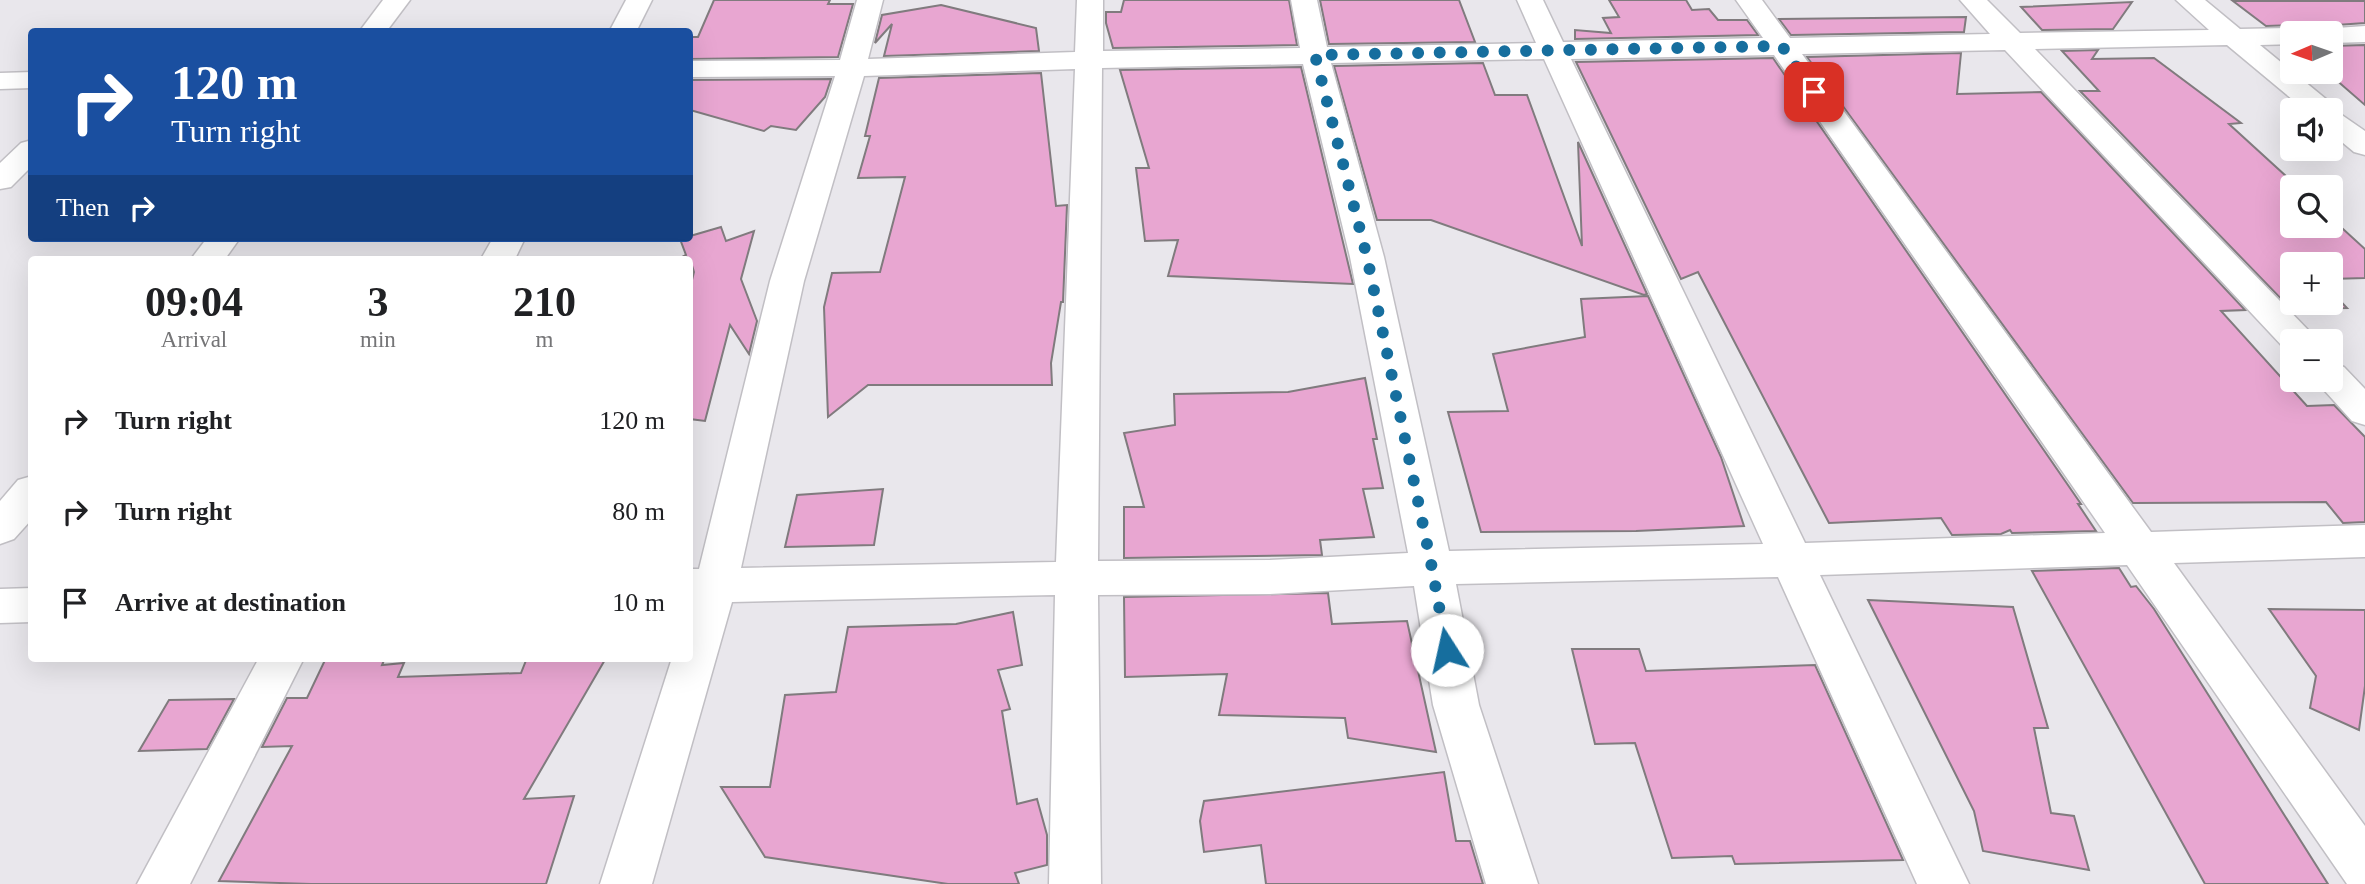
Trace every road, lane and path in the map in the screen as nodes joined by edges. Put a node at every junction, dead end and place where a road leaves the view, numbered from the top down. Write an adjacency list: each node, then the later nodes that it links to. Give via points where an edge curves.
1 (397, 0): 10 (street)
2 (639, 0): 11 (street)
3 (870, 0): 21 (street)
4 (1090, 0): 20 (street)
5 (1304, 0): 19 (street)
6 (1530, 0): 18 (street)
7 (1749, 0): 17 (street)
8 (1973, 0): 16 (street)
9 (2189, 0): 15 (street)
10 (375, 28)
11 (624, 28)
12 (2365, 34): 13 (street)
13 (2343, 35)
14 (2280, 36): 15 (street)
15 (2234, 37): 16 (street); 25 (street)
16 (2014, 41): 17 (street); 32 (street)
17 (1782, 46): 18 (street); 38 (street)
18 (1554, 51): 19 (street); 39 (street)
19 (1315, 55): 20 (street); 40 (street, via 1367,257)
20 (1090, 60): 21 (street); 41 (street)
21 (852, 68): 22 (street); 42 (street, via 787,281)
22 (693, 69)
23 (28, 80): 24 (street)
24 (0, 81)
25 (2308, 98)
26 (2343, 128): 27 (street)
27 (2365, 146)
28 (28, 153): 29 (street)
29 (0, 180)
30 (221, 242): 31 (street)
31 (210, 256)
32 (2287, 329)
33 (2343, 389): 34 (street)
34 (2365, 412)
35 (28, 496): 36 (street)
36 (0, 528)
37 (2365, 541): 38 (street)
38 (2138, 548): 39 (street); 48 (street)
39 (1792, 560): 40 (street); 53 (street)
40 (1432, 568): 41 (street, via 1270,577); 52 (street, via 1456,705)
41 (1077, 578): 42 (street); 51 (street)
42 (703, 586): 45 (street)
43 (28, 605): 44 (street)
44 (0, 606)
45 (693, 625)
46 (280, 662): 49 (street)
47 (683, 662): 50 (street)
48 (2365, 867)
49 (163, 884)
50 (626, 884)
51 (1075, 884)
52 (1512, 884)
53 (1943, 884)

